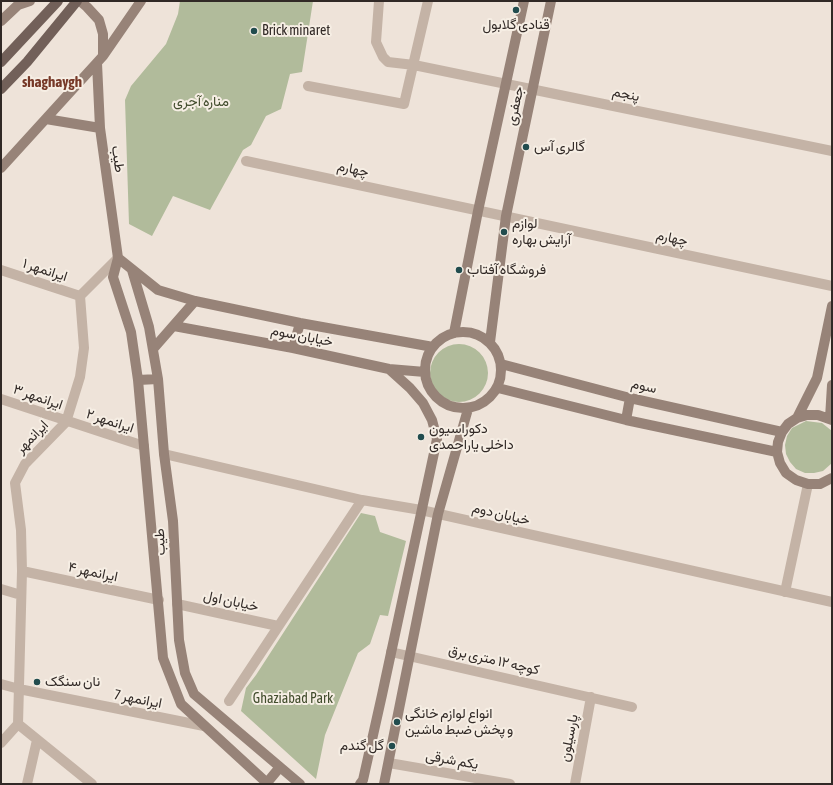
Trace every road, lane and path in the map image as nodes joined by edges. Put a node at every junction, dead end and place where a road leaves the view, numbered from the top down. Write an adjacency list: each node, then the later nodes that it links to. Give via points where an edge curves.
1 (30, 1): 9 (main road, via 18,5)
2 (58, 1): 11 (main road)
3 (78, 1): 10 (main road, طیب, via 99,20 103,44); 15 (main road)
4 (141, 1): 10 (main road)
5 (379, 1): 12 (street, پنجم, via 376,32 379,50 388,62)
6 (428, 1): 12 (street)
7 (524, 1): 13 (main road, جعفری)
8 (551, 1): 16 (main road, جعفری)
9 (1, 21)
10 (100, 59): 17 (main road); 18 (main road, طیب)
11 (1, 62)
12 (414, 65): 13 (street, پنجم); 14 (street, via 404,104)
13 (506, 84): 16 (street, پنجم); 22 (main road, جعفری)
14 (308, 86)
15 (1, 89)
16 (532, 90): 19 (street, پنجم); 23 (main road, جعفری)
17 (46, 120): 18 (main road); 21 (main road)
18 (100, 128): 24 (main road, طیب)
19 (832, 151)
20 (246, 161): 22 (street, چهارم)
21 (1, 168)
22 (478, 211): 23 (street, چهارم); 33 (main road, جعفری)
23 (506, 216): 27 (street, چهارم); 34 (main road, جعفری)
24 (118, 258): 26 (main road); 28 (street); 42 (main road, طیب, via 113,277 131,332)
25 (1, 270): 28 (street, ایرانمهر ۱)
26 (132, 270): 29 (main road, خیابان سوم, via 158,290); 37 (main road, طیب)
27 (832, 286)
28 (80, 296): 51 (street, ایرانمهر, via 84,348 80,377)
29 (195, 301): 31 (main road, خیابان سوم); 32 (main road)
30 (832, 306): 48 (main road, via 817,378)
31 (300, 323): 35 (main road, خیابان سوم); 36 (main road)
32 (174, 326): 36 (main road, خیابان سوم); 37 (main road)
33 (454, 333): 34 (main road, via 467,332 479,335); 35 (main road, via 442,338)
34 (490, 342): 38 (main road, via 498,352)
35 (432, 347): 40 (main road, via 426,359)
36 (293, 348): 39 (main road, خیابان سوم)
37 (154, 349): 41 (main road, طیب)
38 (501, 364): 44 (main road); 45 (main road, سوم)
39 (389, 369): 40 (main road, خیابان سوم); 59 (main road, via 423,403 432,420 437,439)
40 (425, 372): 47 (main road, via 427,384 439,399 455,408)
41 (158, 379): 42 (main road); 55 (main road, طیب)
42 (138, 380): 53 (main road, طیب)
43 (832, 385): 49 (main road)
44 (498, 388): 47 (main road, via 480,405); 50 (main road)
45 (630, 398): 50 (main road); 52 (main road, سوم)
46 (1, 399): 51 (street, ایرانمهر ۳)
47 (468, 409): 60 (main road)
48 (797, 418): 49 (main road, via 807,414 818,414); 52 (main road)
49 (831, 419)
50 (626, 420): 54 (main road)
51 (66, 422): 53 (street, ایرانمهر ۲); 61 (street, ایرانمهر, via 25,464 15,483 21,530)
52 (782, 432): 54 (main road)
53 (144, 446): 65 (main road, طیب)
54 (777, 452): 57 (main road, via 786,473)
55 (164, 454): 58 (street, خیابان دوم); 67 (main road, طیب, via 173,522)
56 (832, 478): 57 (main road, via 820,484)
57 (808, 484): 63 (street)
58 (362, 500): 59 (street, خیابان دوم); 68 (street)
59 (421, 510): 60 (street, خیابان دوم); 69 (main road)
60 (438, 514): 63 (street, خیابان دوم); 70 (main road)
61 (22, 571): 64 (street, ایرانمهر); 65 (street, ایرانمهر ۴)
62 (1, 590): 64 (street)
63 (785, 592): 66 (street, خیابان دوم)
64 (21, 595): 72 (street, ایرانمهر)
65 (159, 600): 77 (main road, طیب, via 163,658 181,704)
66 (832, 602)
67 (177, 604): 68 (street, خیابان اول); 81 (main road, طیب, via 179,640 185,673 194,694)
68 (278, 626): 74 (street)
69 (391, 652): 70 (street, کوچه ۱۲ متری برق); 86 (main road, via 363,780)
70 (409, 655): 73 (street, کوچه ۱۲ متری برق); 80 (main road)
71 (1, 684): 72 (street, ایرانمهر 7)
72 (19, 689): 76 (street, ایرانمهر); 77 (street, ایرانمهر 7)
73 (591, 697): 75 (street, کوچه ۱۲ متری برق); 89 (street, پارسیلون)
74 (229, 701)
75 (632, 707)
76 (18, 724): 78 (street); 79 (street)
77 (204, 726): 82 (main road, طیب)
78 (37, 740): 83 (street); 84 (street)
79 (1, 743)
80 (389, 763): 87 (main road); 88 (street, یکم شرقی)
81 (280, 767): 82 (main road); 85 (main road, طیب)
82 (266, 783)
83 (27, 784)
84 (92, 784)
85 (300, 784)
86 (360, 784)
87 (384, 784)
88 (510, 784)
89 (575, 784)

